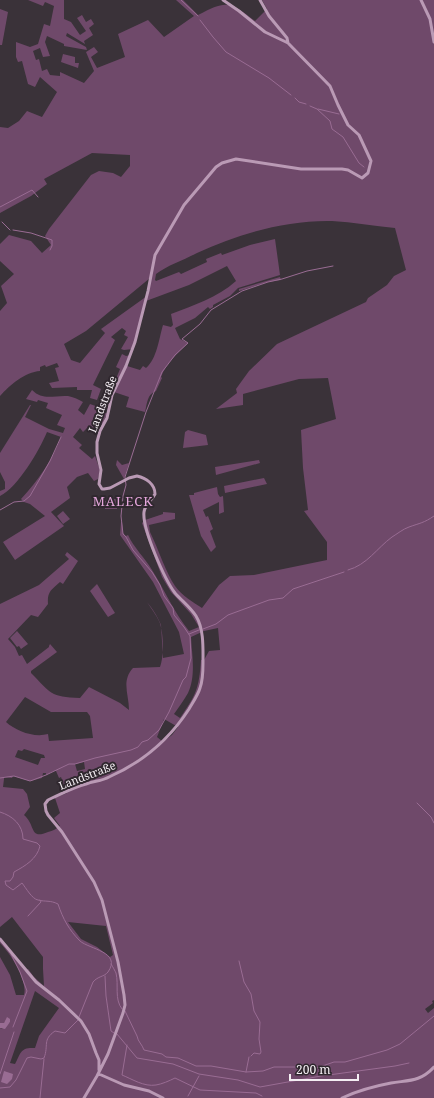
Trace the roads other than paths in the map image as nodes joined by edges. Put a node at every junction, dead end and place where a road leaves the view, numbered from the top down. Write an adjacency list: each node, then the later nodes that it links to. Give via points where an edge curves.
1 (223, 0): 5 (street, via 264,32)
2 (260, 0): 5 (street)
3 (421, 0): 4 (street, via 430,19)
4 (434, 42)
5 (288, 43): 8 (street, Landstraße, via 330,86 348,125 359,135 371,161 370,169 362,178 342,169 301,169 236,159 222,163 212,171 184,205 155,255 135,342 112,395 107,418 96,446 102,488 107,489 137,476 149,482 155,489 154,496 144,510 145,525 163,574 175,593 196,616 200,626 203,659 199,693 170,735 133,765 107,778 52,798 45,806 94,882 102,900 120,971 124,1011)
6 (0, 939): 7 (street, via 36,982 81,1021)
7 (99, 1060): 8 (street); 10 (street)
8 (105, 1061): 10 (street)
9 (434, 1067): 13 (street, via 422,1077)
10 (98, 1074): 11 (street); 12 (street, via 124,1085 149,1090)
11 (84, 1098)
12 (163, 1098)
13 (342, 1098)

